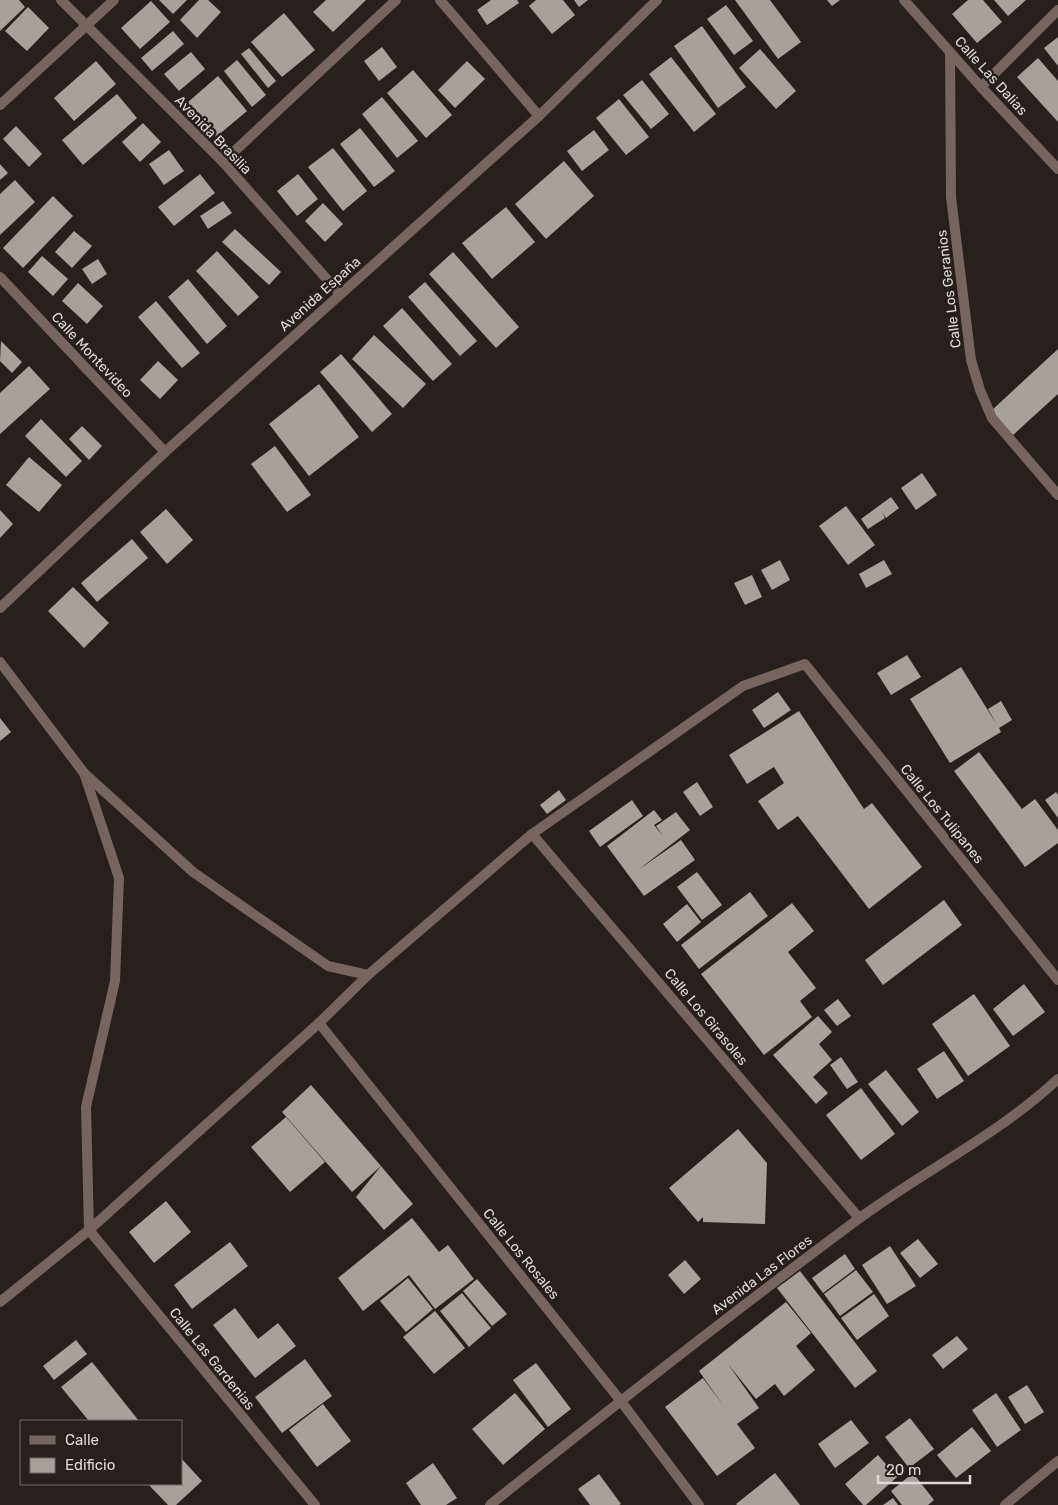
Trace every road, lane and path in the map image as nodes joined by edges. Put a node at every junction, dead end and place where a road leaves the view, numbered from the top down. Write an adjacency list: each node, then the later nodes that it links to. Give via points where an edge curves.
1 (62, 0): 8 (street, Avenida Brasilia)
2 (114, 0): 8 (street)
3 (396, 0): 13 (street)
4 (440, 0): 12 (street)
5 (657, 0): 12 (street, Avenida España)
6 (904, 0): 9 (street, Calle Las Dalias)
7 (1058, 10): 10 (street)
8 (87, 26): 11 (street); 13 (street, Avenida Brasilia)
9 (950, 52): 10 (street, Calle Las Dalias); 18 (street, Calle Los Geranios, via 951,197 971,360 992,418)
10 (981, 88): 14 (street, Calle Las Dalias)
11 (0, 105)
12 (538, 116): 16 (street, Avenida España)
13 (223, 162): 16 (street, Avenida Brasilia)
14 (1058, 169)
15 (0, 277): 17 (street, Calle Montevideo)
16 (340, 294): 17 (street, Avenida España)
17 (165, 452): 19 (street, Avenida España)
18 (1058, 495)
19 (0, 608)
20 (0, 662): 21 (street)
21 (84, 773): 23 (street, via 193,872 328,966); 28 (street, via 119,878 115,981 86,1107)
22 (532, 834): 23 (street); 24 (street, Calle Los Tulipanes, via 743,686 805,664); 27 (street, Calle Los Girasoles)
23 (368, 974): 25 (street)
24 (1058, 980)
25 (319, 1023): 28 (street); 30 (street, Calle Los Rosales)
26 (1058, 1078): 27 (street, Avenida Las Flores, via 1032,1103)
27 (859, 1218): 30 (street, Avenida Las Flores)
28 (89, 1230): 29 (street); 32 (street, Calle Las Gardenias)
29 (0, 1302)
30 (620, 1400): 33 (street, Avenida Las Flores); 34 (street, Calle Los Rosales)
31 (1058, 1461): 35 (street)
32 (315, 1505)
33 (490, 1505)
34 (699, 1505)
35 (1005, 1505)

